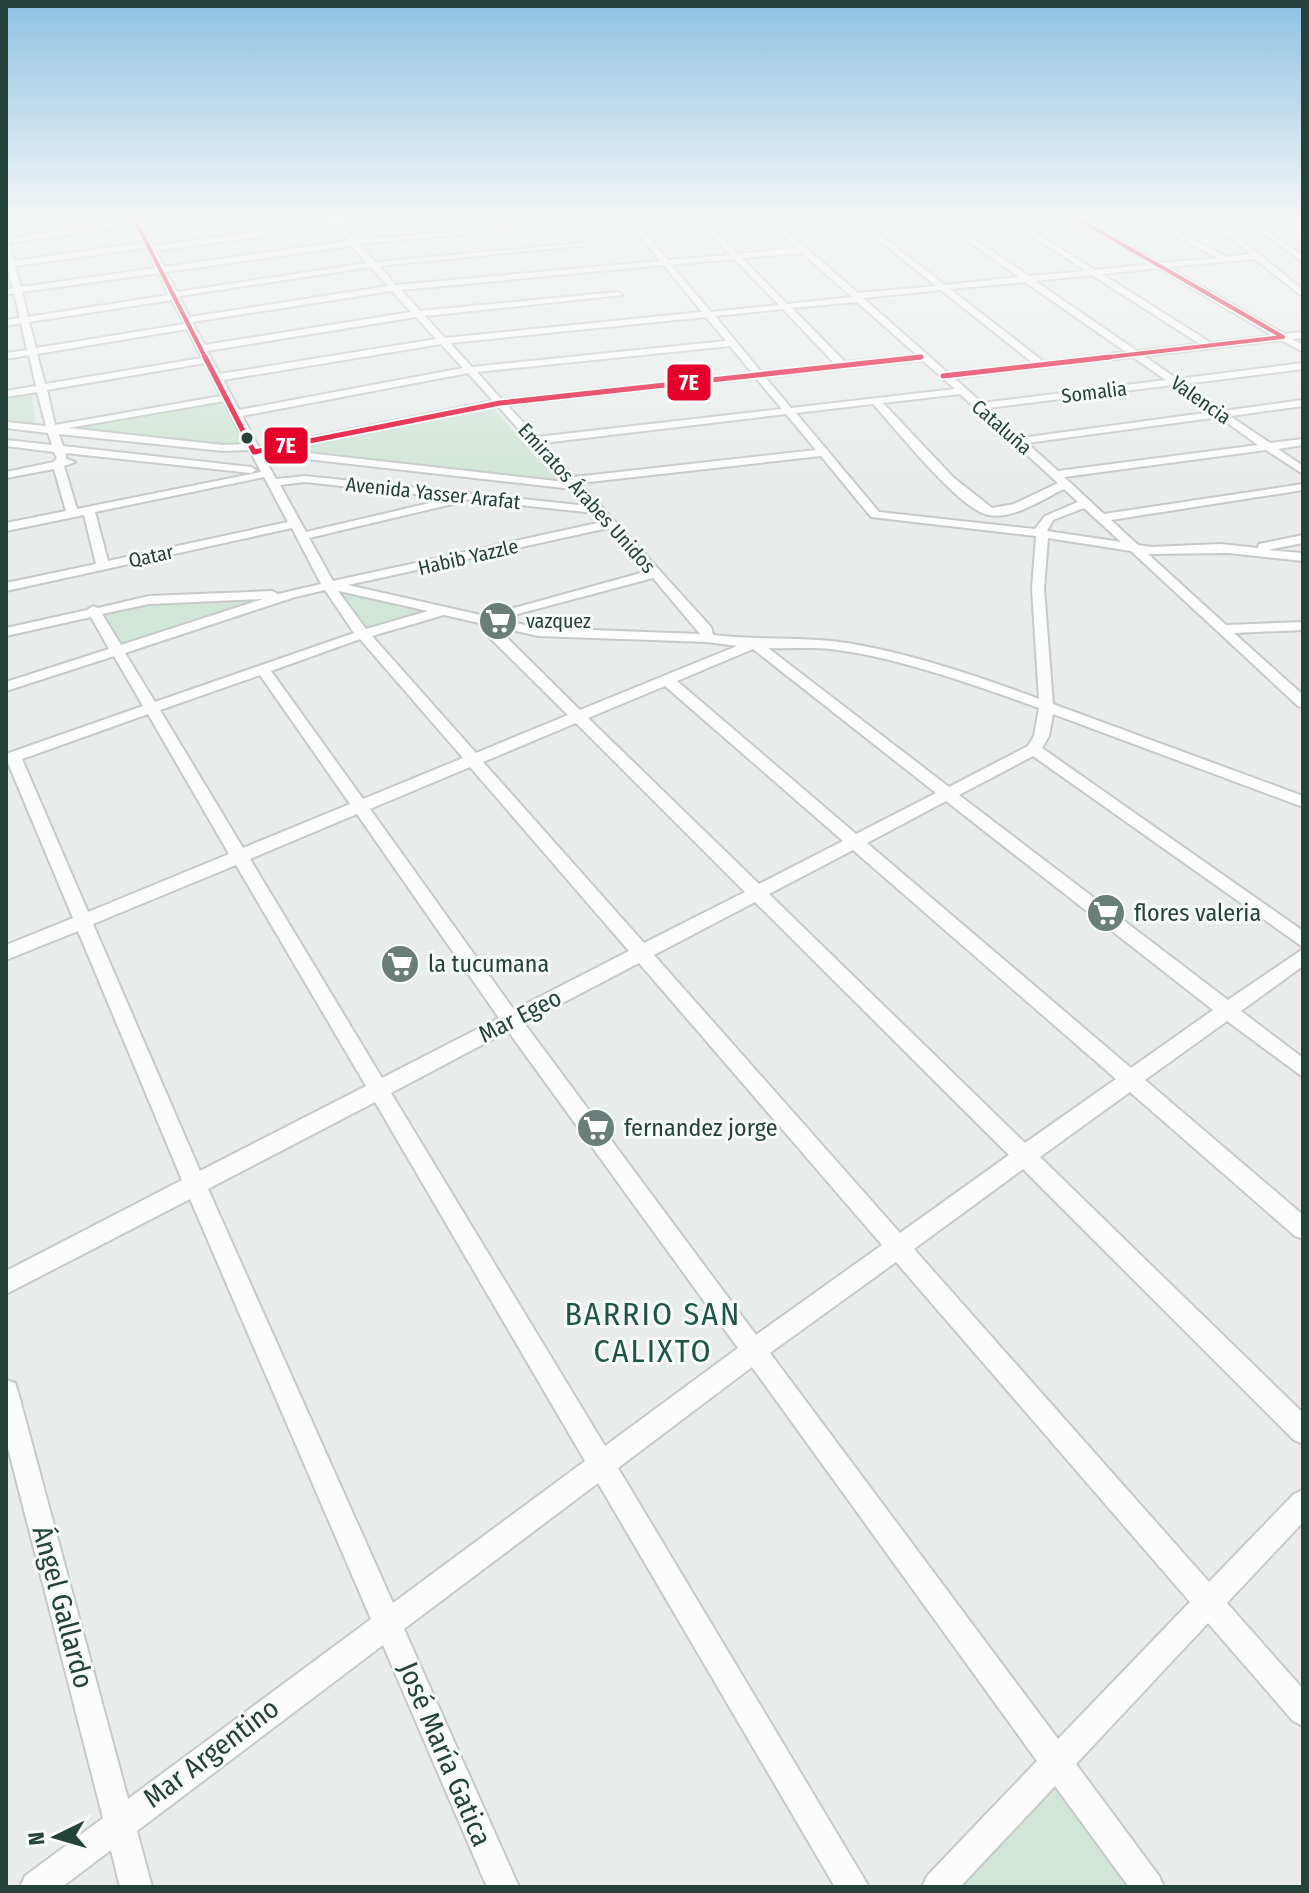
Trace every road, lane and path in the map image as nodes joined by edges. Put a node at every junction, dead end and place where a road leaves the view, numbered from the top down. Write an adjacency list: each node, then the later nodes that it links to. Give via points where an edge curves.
1 (23, 308): 17 (street)
2 (97, 308): 17 (street)
3 (179, 308): 19 (street)
4 (274, 308): 19 (street)
5 (413, 308): 15 (street, Emiratos Árabes Unidos)
6 (469, 308): 15 (street)
7 (703, 308): 16 (street)
8 (769, 308): 16 (street)
9 (784, 308): 32 (street)
10 (870, 308): 30 (street, Cataluña)
11 (970, 308): 33 (street)
12 (1071, 308): 28 (street, Valencia)
13 (1151, 308): 24 (street)
14 (1233, 308): 21 (street)
15 (417, 313): 22 (street, Emiratos Árabes Unidos); 25 (street)
16 (708, 314): 22 (street, via 633,317); 23 (street)
17 (25, 320): 18 (street); 27 (street)
18 (6, 323)
19 (187, 323): 25 (street); 27 (street)
20 (1303, 335): 21 (street)
21 (1283, 337): 24 (street); 26 (street)
22 (441, 341): 35 (street, Emiratos Árabes Unidos); 38 (street)
23 (732, 343): 35 (street); 36 (street)
24 (1210, 346): 28 (street)
25 (200, 349): 31 (street)
26 (1303, 349)
27 (33, 351): 29 (street); 40 (street)
28 (1136, 354): 33 (street); 39 (street, Valencia)
29 (6, 356)
30 (921, 357): 32 (street); 37 (street, Cataluña)
31 (206, 360): 38 (street); 40 (street)
32 (842, 365): 36 (street)
33 (1042, 365): 37 (street)
34 (1303, 366): 39 (street, Somalia)
35 (470, 370): 45 (street, Emiratos Árabes Unidos); 49 (street)
36 (757, 374): 45 (street); 48 (street)
37 (943, 376): 41 (street, Cataluña)
38 (216, 378): 43 (street)
39 (1175, 382): 47 (street, Somalia); 50 (street, Valencia)
40 (41, 388): 42 (street); 52 (street)
41 (960, 391): 44 (street); 47 (street, Cataluña)
42 (6, 394)
43 (226, 398): 49 (street); 52 (street)
44 (875, 401): 48 (street); 73 (street, via 964,495 986,511)
45 (500, 403): 53 (street, Emiratos Árabes Unidos); 59 (street)
46 (1303, 403): 50 (street)
47 (980, 406): 54 (street, Cataluña)
48 (787, 411): 53 (street); 60 (street)
49 (235, 414): 59 (street)
50 (1222, 414): 54 (street); 57 (street, Valencia)
51 (6, 425): 52 (street)
52 (50, 431): 56 (street); 58 (street); 59 (street, Avenida Yasser Arafat)
53 (534, 441): 68 (street, Emiratos Árabes Unidos)
54 (1019, 441): 67 (street, Cataluña)
55 (1303, 442): 57 (street)
56 (9, 443): 58 (street, Avenida Yasser Arafat)
57 (1269, 447): 63 (street, Valencia); 67 (street)
58 (61, 449): 61 (street, Avenida Yasser Arafat); 62 (street)
59 (256, 449): 65 (street); 66 (street, Avenida Yasser Arafat)
60 (821, 453): 68 (street, Avenida Yasser Arafat); 80 (street, via 875,515)
61 (109, 455): 62 (street); 65 (street, Avenida Yasser Arafat)
62 (58, 464): 64 (street); 75 (street)
63 (1303, 471)
64 (6, 475)
65 (266, 475): 70 (street, Avenida Yasser Arafat); 74 (street); 77 (street)
66 (475, 476): 68 (street, Avenida Yasser Arafat); 70 (street)
67 (1061, 480): 71 (street, Cataluña); 73 (street)
68 (572, 484): 72 (street, Emiratos Árabes Unidos)
69 (1303, 487): 76 (street)
70 (463, 497): 72 (street, Avenida Yasser Arafat); 82 (street)
71 (1085, 503): 76 (street, Cataluña); 81 (street, via 1049,518)
72 (596, 510): 78 (street, Emiratos Árabes Unidos)
73 (1006, 510): 80 (street); 81 (street)
74 (89, 511): 75 (street); 87 (street)
75 (73, 514): 79 (street)
76 (1102, 518): 84 (street, Cataluña)
77 (295, 524): 82 (street); 87 (street, Qatar)
78 (608, 524): 88 (street, Emiratos Árabes Unidos); 90 (street, Habib Yazzle)
79 (6, 527)
80 (984, 528): 81 (street)
81 (1041, 531): 84 (street); 107 (street, via 1038,589)
82 (302, 536): 90 (street)
83 (1303, 539): 85 (street)
84 (1129, 543): 85 (street); 96 (street, Cataluña)
85 (1250, 551): 86 (street)
86 (1303, 557)
87 (103, 566): 89 (street, Qatar)
88 (656, 573): 94 (street); 99 (street, Emiratos Árabes Unidos, via 706,630)
89 (6, 587)
90 (333, 587): 91 (street, Habib Yazzle); 93 (street); 98 (street)
91 (292, 594): 92 (street, via 149,600); 101 (street)
92 (93, 610): 97 (street); 101 (street)
93 (442, 611): 94 (street); 98 (street)
94 (485, 621): 99 (street, via 538,632); 108 (street)
95 (1303, 626): 96 (street)
96 (1221, 629): 105 (street, Cataluña)
97 (6, 632)
98 (363, 634): 102 (street); 111 (street)
99 (707, 638): 100 (street)
100 (754, 644): 103 (street); 107 (street, via 850,647); 112 (street)
101 (120, 651): 104 (street); 106 (street)
102 (263, 669): 106 (street); 114 (street)
103 (667, 680): 108 (street); 115 (street)
104 (6, 687)
105 (1302, 701)
106 (153, 706): 110 (street); 116 (street)
107 (1046, 706): 109 (street, via 1041,739); 113 (street)
108 (579, 716): 111 (street); 117 (street)
109 (1034, 749): 112 (street, Mar Egeo); 119 (street)
110 (10, 758): 118 (street, José María Gatica)
111 (474, 760): 114 (street); 120 (street)
112 (948, 794): 115 (street, Mar Egeo); 123 (street)
113 (1303, 802)
114 (359, 809): 116 (street); 124 (street)
115 (854, 841): 117 (street, Mar Egeo); 126 (street)
116 (240, 857): 118 (street); 127 (street)
117 (758, 893): 120 (street, Mar Egeo); 128 (street)
118 (84, 920): 121 (street); 129 (street, José María Gatica)
119 (1303, 940)
120 (643, 952): 124 (street, Mar Egeo); 131 (street)
121 (6, 953)
122 (1303, 956): 123 (street, Mar Argentino)
123 (1227, 1010): 125 (street); 126 (street, Mar Argentino)
124 (511, 1020): 127 (street, Mar Egeo); 133 (street)
125 (1303, 1069)
126 (1132, 1079): 128 (street, Mar Argentino); 130 (street)
127 (380, 1088): 129 (street, Mar Egeo); 136 (street)
128 (1027, 1156): 131 (street, Mar Argentino); 135 (street)
129 (195, 1185): 132 (street, Mar Egeo); 139 (street, José María Gatica)
130 (1303, 1229)
131 (898, 1246): 133 (street, Mar Argentino); 138 (street)
132 (6, 1283)
133 (752, 1352): 136 (street, Mar Argentino); 141 (street)
134 (6, 1392): 142 (street, Ángel Gallardo)
135 (1303, 1431)
136 (602, 1462): 139 (street, Mar Argentino); 146 (street)
137 (1303, 1503): 138 (street)
138 (1210, 1605): 140 (street); 141 (street)
139 (388, 1621): 142 (street, Mar Argentino); 145 (street, José María Gatica)
140 (1303, 1711)
141 (1057, 1763): 147 (street); 148 (street)
142 (119, 1823): 143 (street, Mar Argentino); 144 (street, Ángel Gallardo)
143 (36, 1887)
144 (136, 1887)
145 (503, 1887)
146 (853, 1887)
147 (938, 1887)
148 (1148, 1887)

